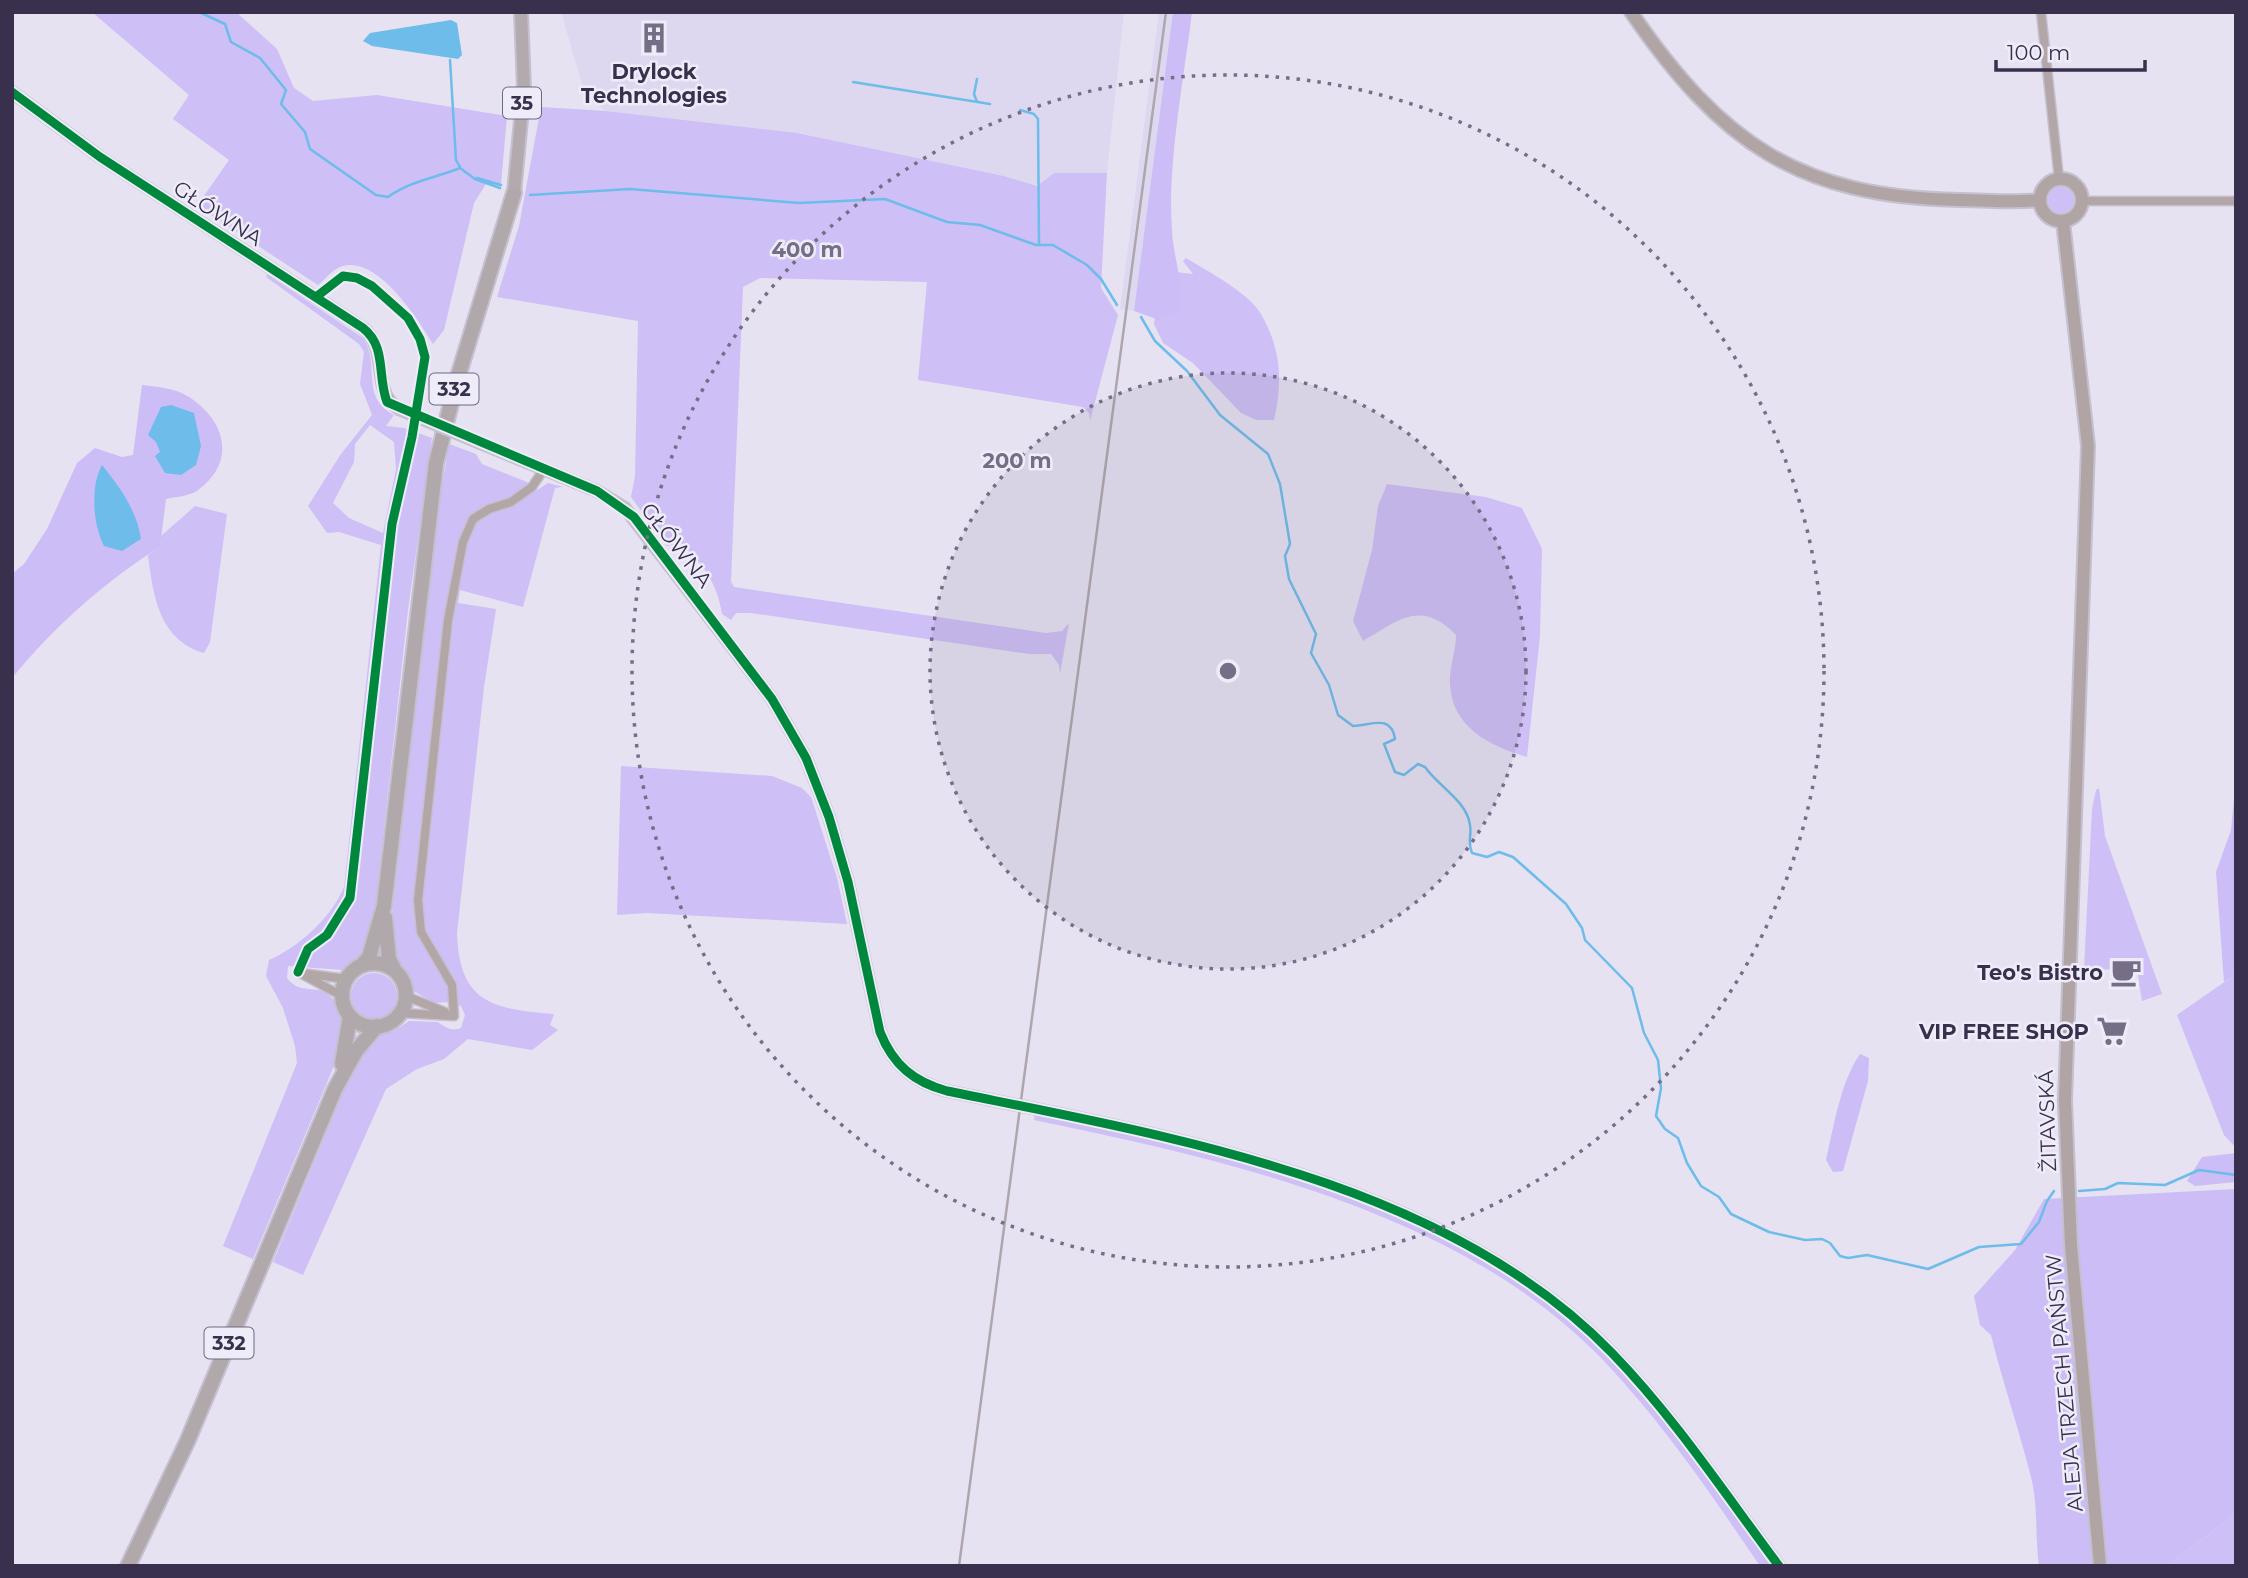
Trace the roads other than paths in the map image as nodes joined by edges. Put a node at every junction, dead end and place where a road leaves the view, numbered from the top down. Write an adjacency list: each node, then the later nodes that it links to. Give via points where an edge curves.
1 (521, 12): 6 (main road, 35, via 524,89)
2 (1631, 12): 7 (main road, via 1671,67 1724,124 1799,172 1893,196)
3 (2041, 12): 5 (street)
4 (12, 92): 11 (street, GŁÓWNA, via 100,157)
5 (2059, 179): 7 (main road, via 2046,186); 8 (main road, via 2076,185)
6 (513, 193): 13 (highway, 332, via 436,463)
7 (2040, 200): 10 (main road, via 2047,216)
8 (2082, 201): 9 (street); 10 (main road, via 2077,215)
9 (2236, 201)
10 (2063, 221): 25 (main road, ŽITAVSKÁ, via 2088,446 2064,1061)
11 (316, 297): 12 (street, GŁÓWNA, bridge, via 376,342 387,402); 16 (street, via 344,276 372,286 408,318 421,339 425,357 392,524 350,898 327,935 309,949)
12 (544, 469): 22 (street, via 532,487 511,502 473,519 463,542 448,620 418,900 421,932 452,985); 27 (street, GŁÓWNA, via 610,498 635,517 772,699 806,758 829,817 880,1032 895,1062 926,1086 1191,1144 1296,1174 1459,1238 1518,1274 1611,1352 1656,1402)
13 (384, 906): 14 (highway, 332, via 369,957); 15 (highway, 332, via 389,959)
14 (362, 965): 15 (highway, via 378,963); 17 (highway, 332)
15 (395, 971): 19 (highway, 332)
16 (298, 972): 17 (street); 18 (street)
17 (346, 979): 18 (highway)
18 (342, 996): 21 (highway)
19 (406, 996): 20 (highway); 22 (street)
20 (400, 1013): 22 (street); 23 (highway, 332)
21 (351, 1016): 23 (highway, via 362,1024); 24 (highway, 332)
22 (454, 1016)
23 (377, 1026): 24 (highway, 332, via 356,1051)
24 (335, 1089): 26 (highway, 332, via 187,1442)
25 (2069, 1197): 28 (main road, ALEJA TRZECH PAŃSTW)
26 (128, 1566)
27 (1779, 1566)
28 (2099, 1566)

